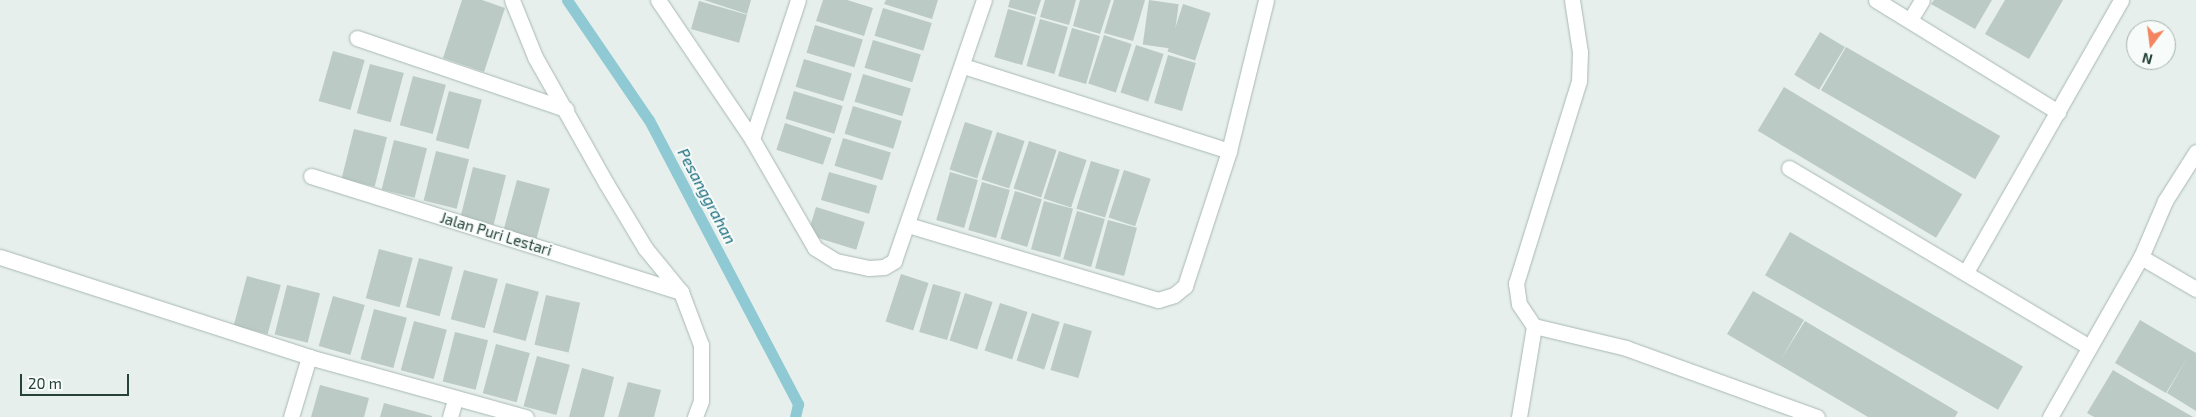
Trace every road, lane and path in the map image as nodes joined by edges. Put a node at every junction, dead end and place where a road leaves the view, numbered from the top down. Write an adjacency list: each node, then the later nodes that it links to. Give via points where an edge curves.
1 (512, 0): 13 (street, via 534,57)
2 (658, 0): 15 (street)
3 (798, 0): 15 (street)
4 (984, 0): 12 (street)
5 (1266, 0): 16 (street)
6 (1572, 0): 26 (street, via 1580,52 1579,81 1516,283 1519,304)
7 (1876, 0): 10 (street)
8 (1922, 0): 10 (street)
9 (2121, 0): 14 (street)
10 (1910, 20): 14 (street)
11 (357, 38): 13 (street)
12 (963, 66): 16 (street); 20 (street)
13 (566, 109): 25 (street, via 645,248)
14 (2058, 112): 23 (street)
15 (752, 139): 20 (street, via 815,248 836,261 869,268 884,267 894,261)
16 (1229, 151): 20 (street, via 1185,286 1174,295 1158,300)
17 (2196, 152): 22 (street, via 2165,201)
18 (1789, 168): 23 (street)
19 (311, 176): 25 (street, Jalan Puri Lestari)
20 (908, 225)
21 (0, 257): 28 (street)
22 (2141, 257): 24 (street); 27 (street)
23 (1966, 272): 27 (street)
24 (2196, 289)
25 (681, 292): 34 (street, via 701,345 701,401)
26 (1534, 326): 35 (street); 36 (street, via 1626,348)
27 (2088, 346): 30 (street)
28 (309, 357): 29 (street); 31 (street)
29 (455, 400): 32 (street); 33 (street)
30 (2051, 416)
31 (291, 417)
32 (450, 417)
33 (526, 417)
34 (695, 417)
35 (1520, 417)
36 (1817, 417)

